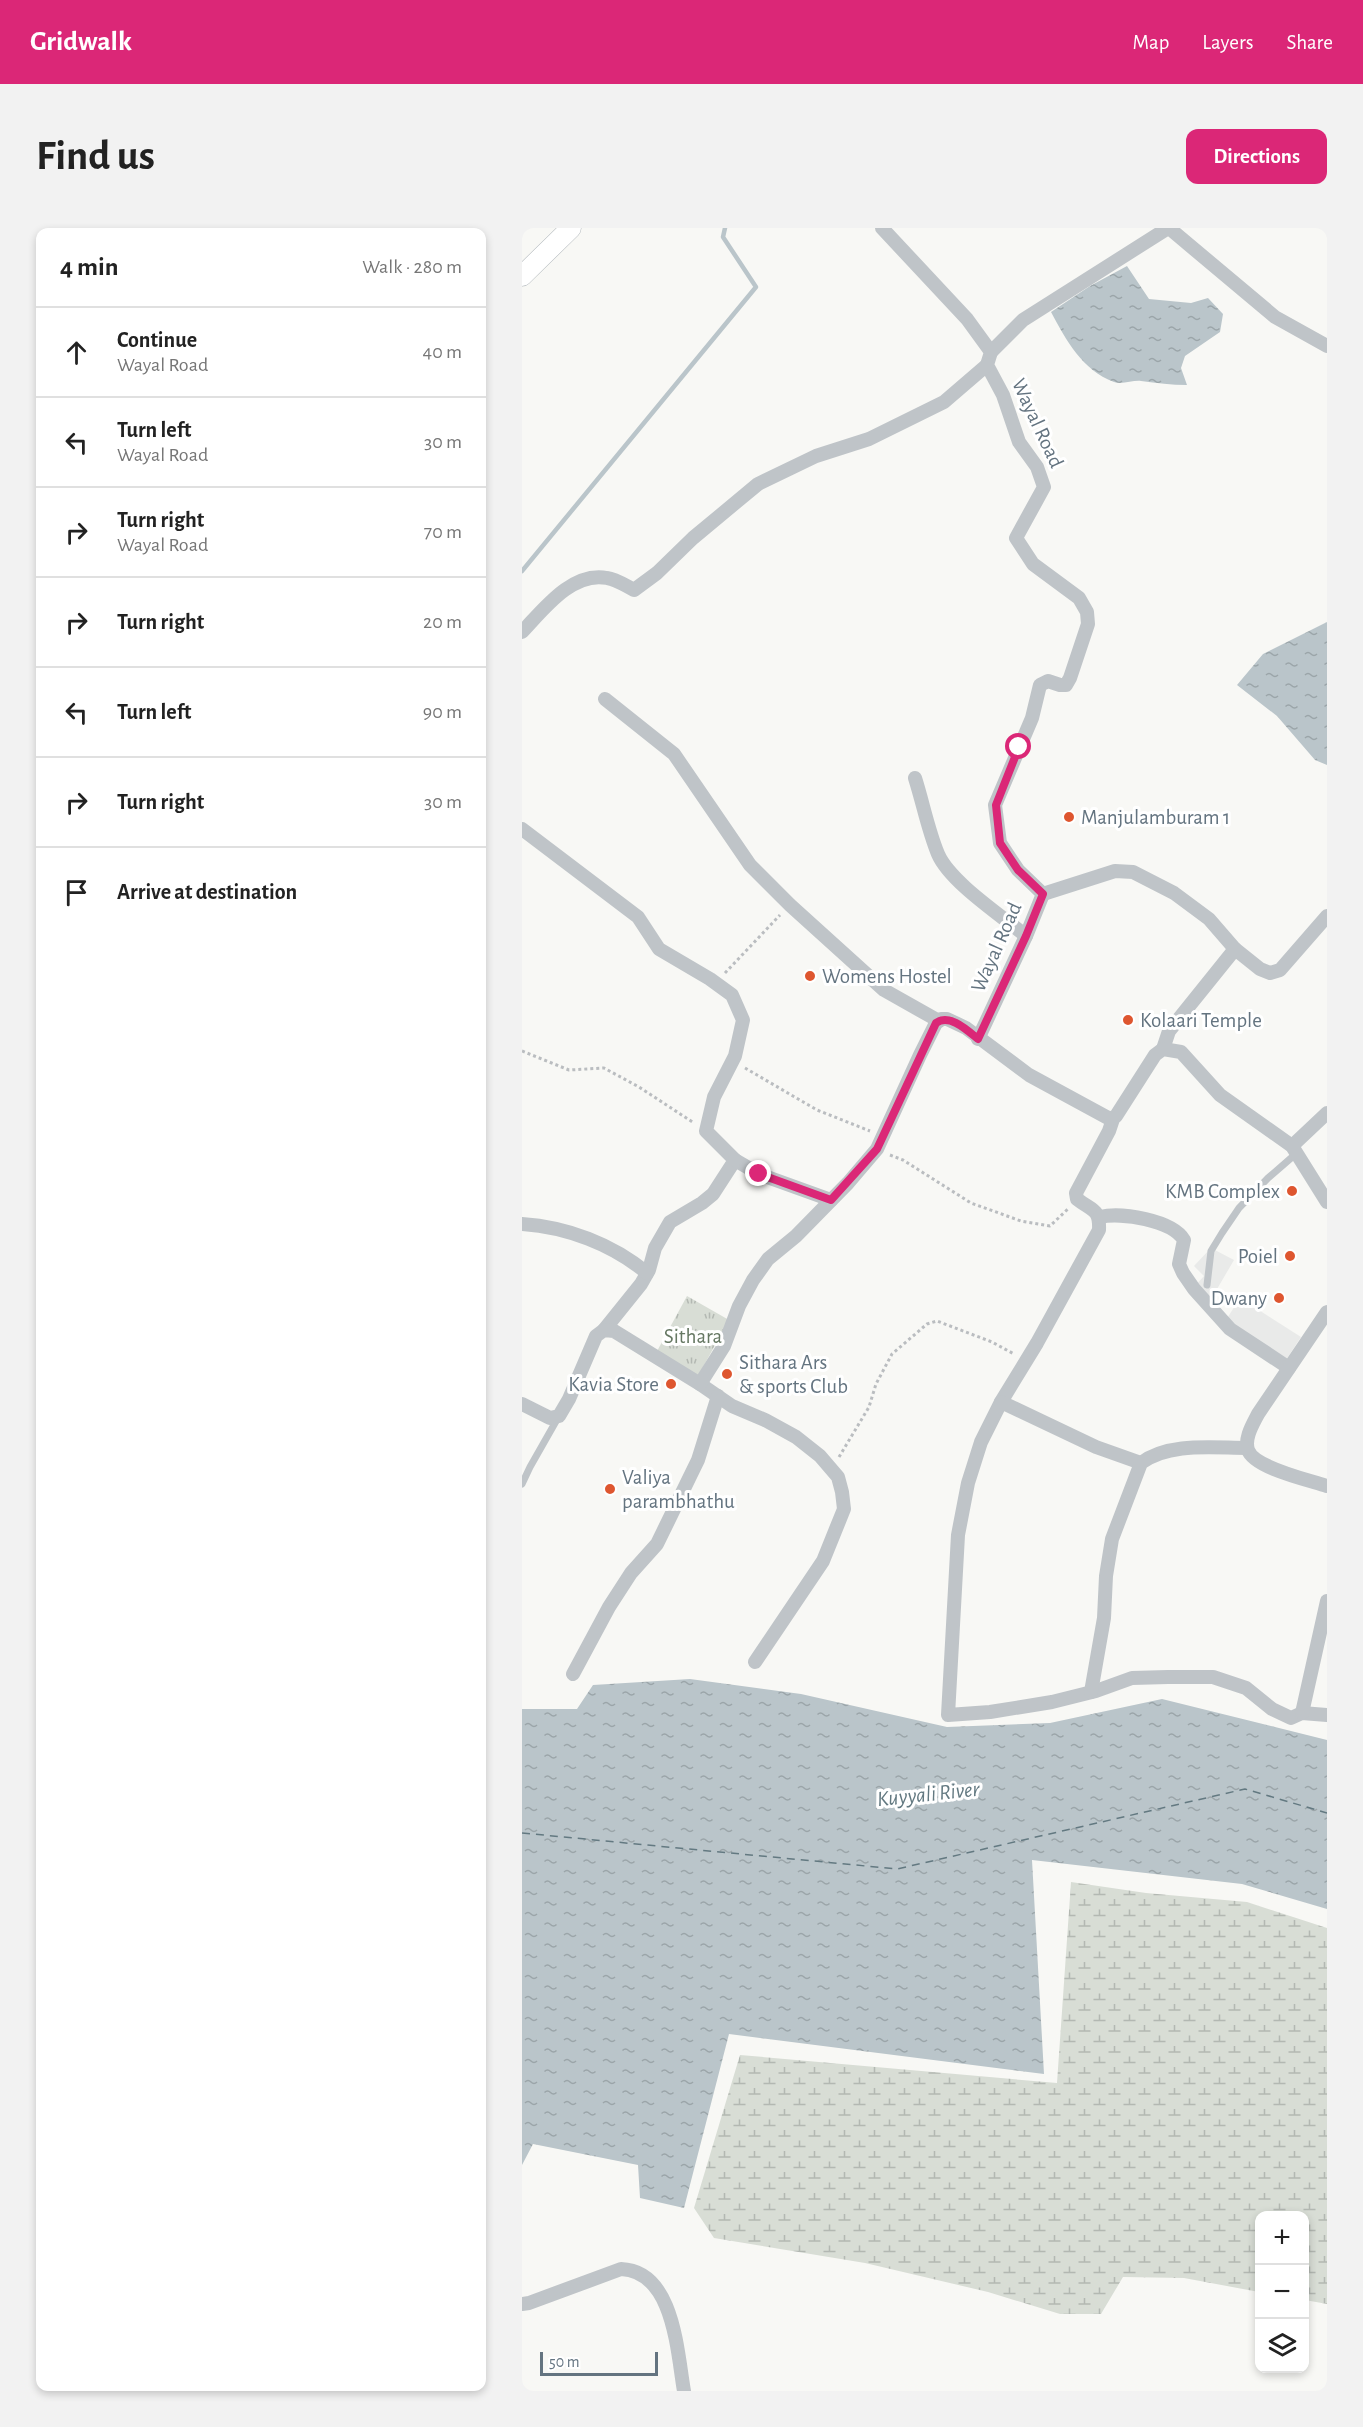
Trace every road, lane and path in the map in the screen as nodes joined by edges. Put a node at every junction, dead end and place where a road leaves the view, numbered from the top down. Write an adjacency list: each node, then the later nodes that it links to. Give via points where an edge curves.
1 (571, 228): 4 (main road)
2 (882, 228): 6 (street, Wayal Road, via 967,320)
3 (1169, 228): 5 (street, via 1275,317); 6 (street, via 1023,320)
4 (522, 276)
5 (1327, 346)
6 (989, 358): 7 (street, via 944,402 869,439 816,456 758,484 634,590 608,578 585,579 556,597); 11 (street, Wayal Road, via 1019,442 1038,467 1044,487 1016,538 1033,564 1079,598 1087,612 1088,624 1070,678 1066,685 1048,681 1040,685 1032,718 996,805 1000,843 1018,870)
7 (522, 632)
8 (605, 699): 12 (street, via 674,754 750,865)
9 (915, 778): 14 (street, via 947,869)
10 (522, 829): 16 (street, via 638,917 659,949)
11 (1043, 894): 14 (street, Wayal Road); 15 (street, via 1115,871 1133,872 1174,893 1209,919)
12 (790, 905): 16 (path); 17 (street, via 884,990)
13 (1327, 916): 15 (street, via 1280,970 1270,973 1260,969)
14 (1026, 936): 18 (street, Wayal Road)
15 (1235, 949): 19 (street, via 1169,1031)
16 (715, 982): 21 (street, via 732,995 743,1020)
17 (939, 1021): 18 (street, via 947,1019); 25 (street)
18 (978, 1039): 23 (street, via 1029,1075)
19 (1163, 1049): 23 (street, via 1149,1062); 26 (street, via 1181,1052 1220,1095)
20 (522, 1051): 24 (path, via 569,1070 604,1068)
21 (733, 1061): 24 (street, via 714,1097); 25 (path)
22 (1327, 1113): 26 (street)
23 (1113, 1119): 28 (street, via 1076,1193)
24 (706, 1131): 27 (street)
25 (879, 1142): 28 (path, via 971,1203 1022,1221 1050,1226); 29 (street)
26 (1295, 1149): 30 (street); 34 (lane, via 1246,1201 1210,1251)
27 (735, 1160): 29 (street, via 759,1174); 33 (street, via 713,1194 670,1222)
28 (1077, 1199): 31 (street)
29 (831, 1200): 39 (street, via 768,1259 753,1280 724,1346)
30 (1327, 1202)
31 (1100, 1217): 37 (street, via 1099,1230); 38 (street, via 1151,1221 1179,1232 1184,1240 1179,1264 1194,1288 1230,1329)
32 (522, 1224): 33 (street, via 577,1234 633,1261)
33 (647, 1273): 36 (street)
34 (1207, 1285)
35 (1327, 1312): 38 (street)
36 (604, 1330): 39 (street, via 614,1331); 43 (street, via 596,1336)
37 (1026, 1361): 41 (street); 46 (path, via 992,1342 937,1321 927,1324 892,1354 869,1407)
38 (1289, 1368): 44 (street, via 1258,1414)
39 (700, 1384): 40 (street)
40 (718, 1396): 46 (street, via 796,1437); 51 (street, via 698,1460 657,1545 614,1599)
41 (1000, 1402): 45 (street, via 1096,1447); 52 (street, via 968,1483 958,1535 948,1715 1052,1702)
42 (522, 1404): 43 (street, via 550,1418)
43 (560, 1416): 47 (lane)
44 (1247, 1448): 45 (street, via 1160,1453); 48 (street, via 1262,1464)
45 (1141, 1463): 52 (street, via 1113,1539)
46 (832, 1470): 50 (street, via 842,1492 844,1509 840,1521 823,1561)
47 (522, 1484)
48 (1327, 1486)
49 (1326, 1605): 53 (street)
50 (755, 1662)
51 (573, 1674)
52 (1090, 1692): 53 (street, via 1132,1678 1213,1677 1246,1688 1272,1709 1291,1718)
53 (1302, 1713): 54 (street)
54 (1327, 1715)
55 (522, 2304): 56 (street, via 621,2269 645,2276 654,2283 670,2317)
56 (684, 2391)

